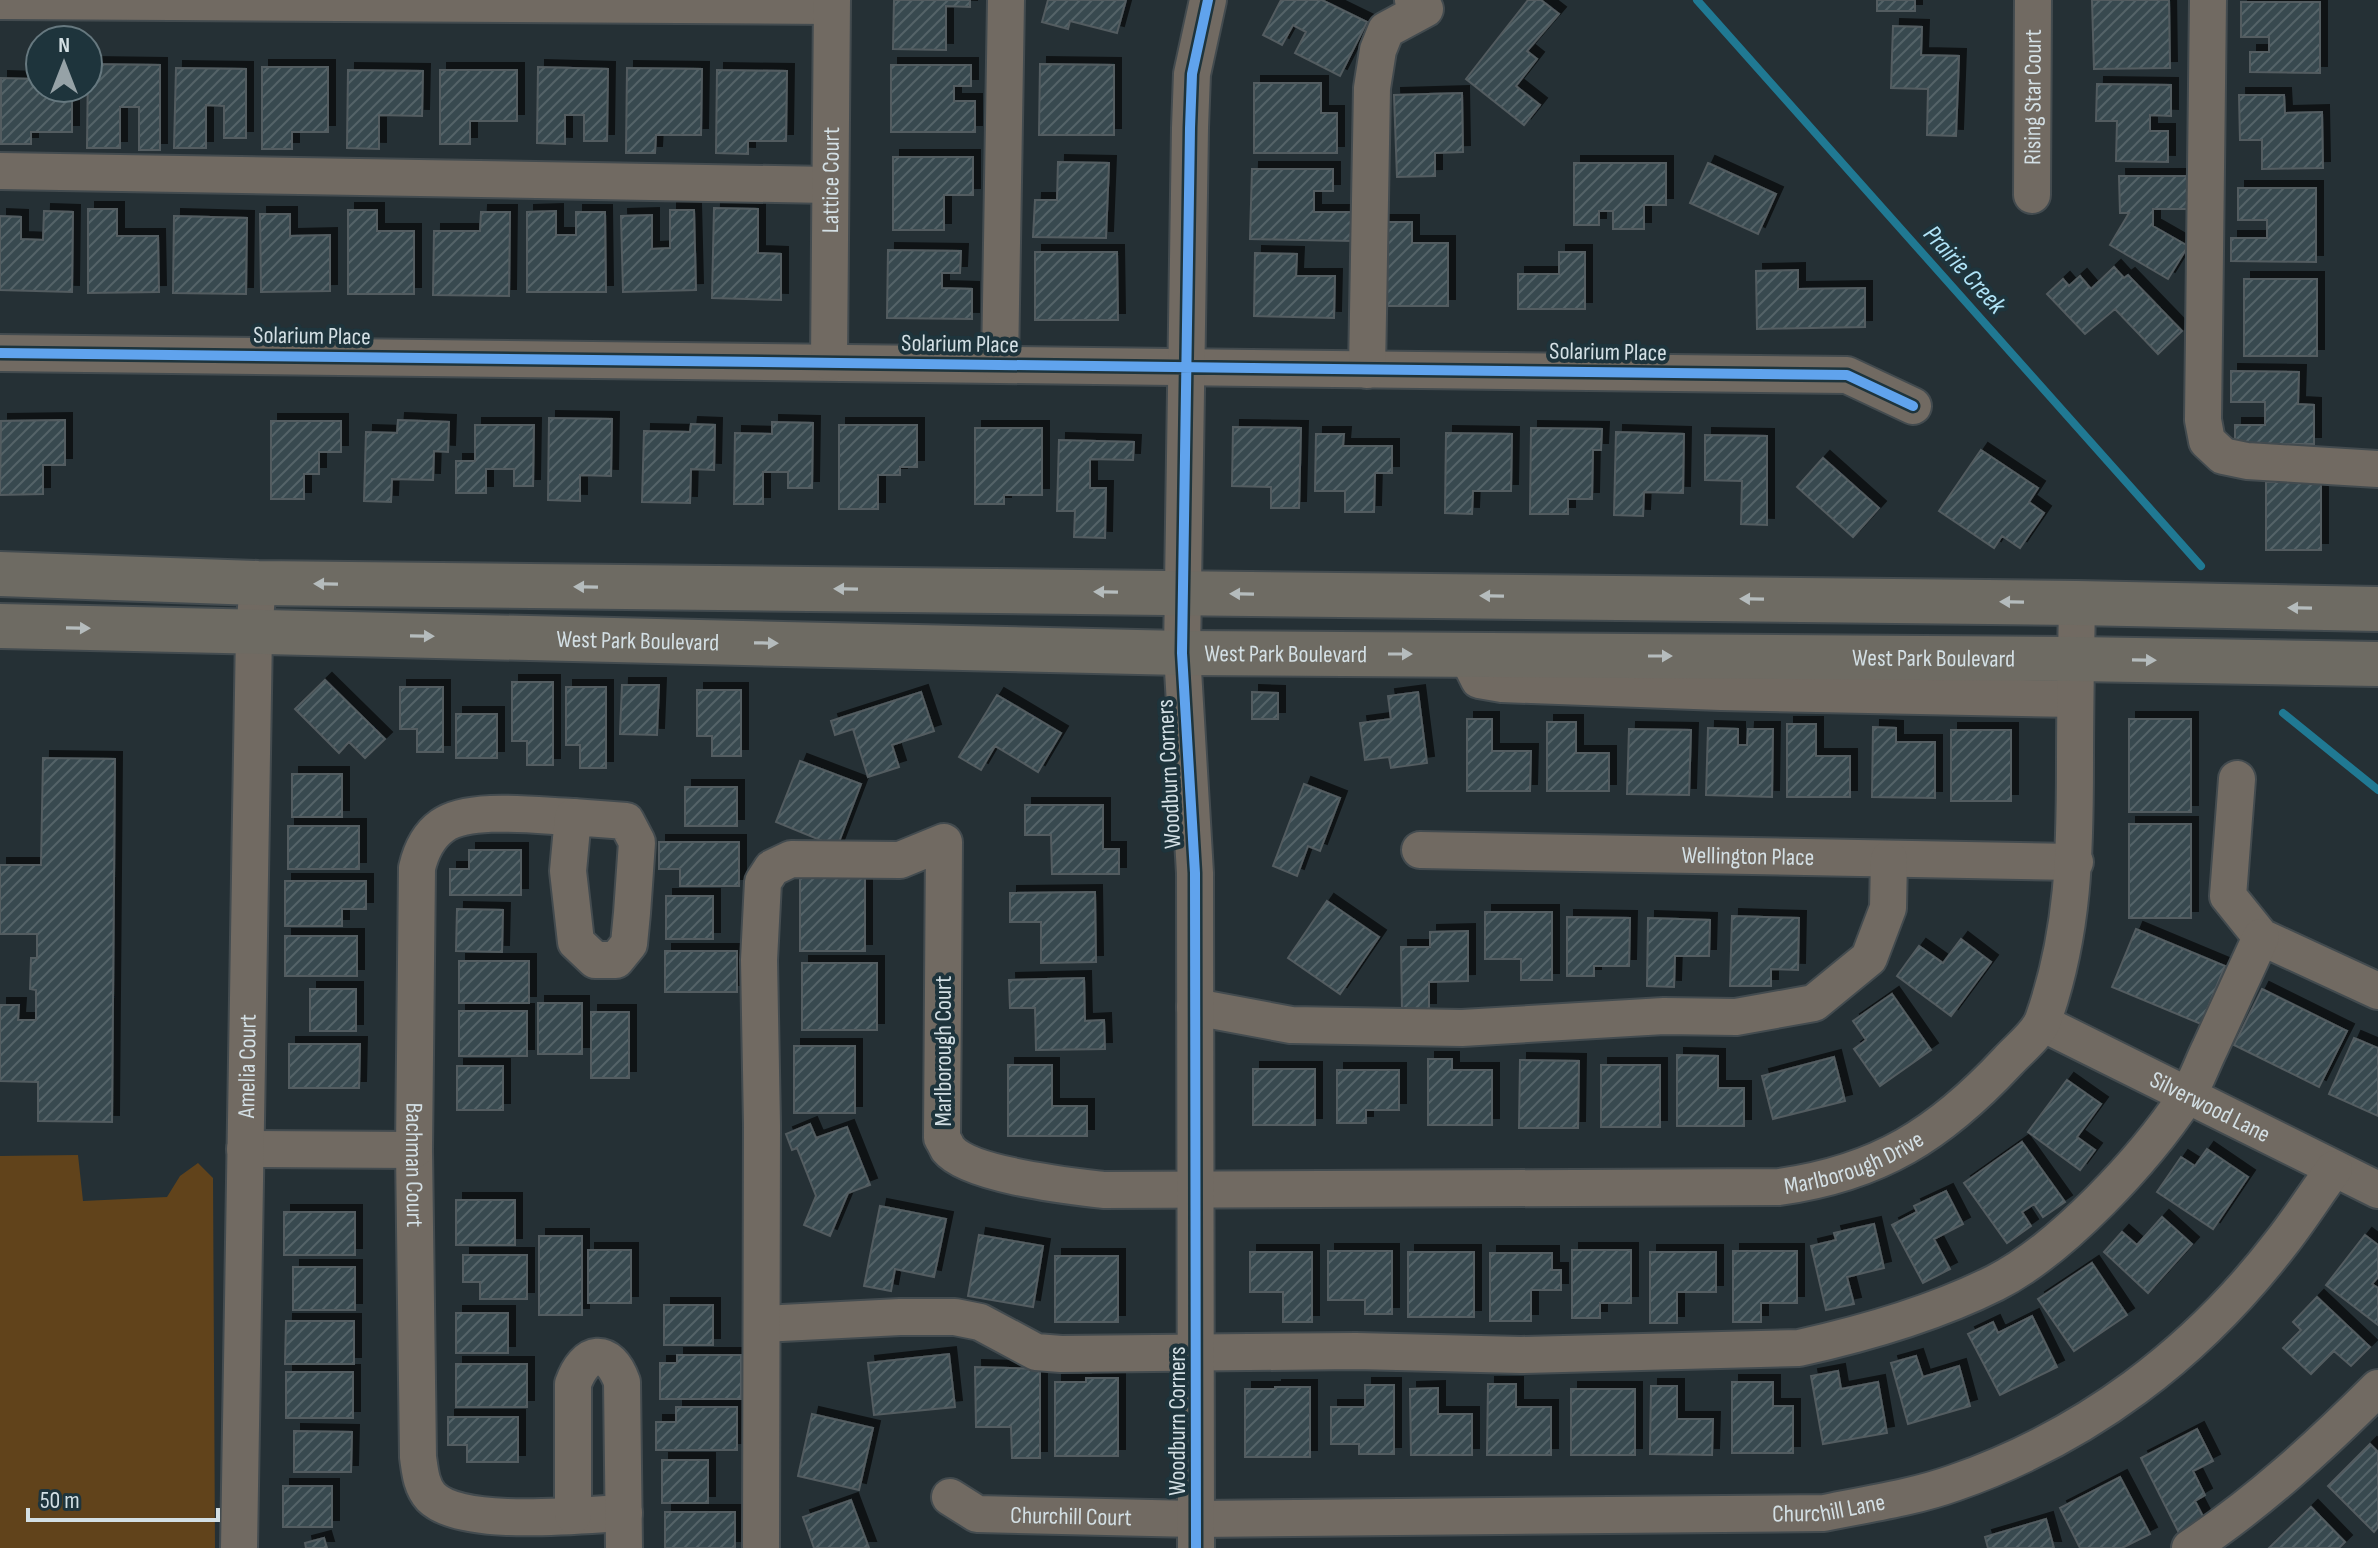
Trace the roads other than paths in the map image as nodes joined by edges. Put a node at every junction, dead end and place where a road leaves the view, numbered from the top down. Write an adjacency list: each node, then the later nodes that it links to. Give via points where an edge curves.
1 (1006, 0): 13 (street)
2 (1208, 0): 14 (street, Woodburn Corners, via 1192,74)
3 (2033, 0): 10 (street, Rising Star Court)
4 (2208, 0): 17 (street, via 2203,420 2207,441 2223,456 2247,461)
5 (0, 1): 6 (street)
6 (832, 3): 9 (street, Lattice Court)
7 (1419, 4): 15 (street, via 1386,30 1372,88)
8 (0, 171): 9 (street)
9 (830, 185): 12 (street, Lattice Court)
10 (2032, 195)
11 (0, 353): 12 (street, Solarium Place)
12 (829, 362): 13 (street, Solarium Place)
13 (1000, 365): 14 (street, Solarium Place)
14 (1187, 368): 15 (street, Solarium Place); 20 (street, Woodburn Corners)
15 (1367, 370): 16 (street, Solarium Place, via 1847,375)
16 (1913, 406)
17 (2378, 469)
18 (0, 574): 19 (main road)
19 (258, 583): 20 (main road, one-way to 19); 24 (street, Amelia Court)
20 (1184, 593): 21 (main road, one-way to 20); 25 (street, Woodburn Corners)
21 (2077, 603): 22 (main road, one-way to 21); 27 (street, Marlborough Drive)
22 (2378, 609)
23 (0, 626): 24 (main road, West Park Boulevard, one-way to 24)
24 (254, 632): 25 (main road, West Park Boulevard, one-way to 25); 38 (street, Amelia Court)
25 (1182, 653): 27 (main road, West Park Boulevard, one-way to 27, via 1466,654); 35 (street, Woodburn Corners, via 1195,873)
26 (2378, 664): 27 (main road, West Park Boulevard, one-way to 26)
27 (2076, 679): 32 (street, Marlborough Drive)
28 (2237, 779): 33 (street, via 2228,896)
29 (573, 817): 39 (street, Bachman Court, via 468,817 444,824 422,850 417,868)
30 (1420, 850): 31 (street, Wellington Place)
31 (1889, 859): 32 (street, Wellington Place); 35 (street, via 1888,908 1869,958 1814,1003 1736,1017 1446,1028 1291,1025)
32 (2075, 862): 36 (street, Marlborough Drive, via 2071,908)
33 (2261, 937): 34 (street); 37 (street)
34 (2378, 991)
35 (1195, 1007): 41 (street, Woodburn Corners)
36 (2042, 1023): 37 (street, Silverwood Lane); 41 (street, Marlborough Drive, via 1976,1095 1932,1131 1883,1159 1806,1183)
37 (2187, 1096): 40 (street, Silverwood Lane); 44 (street, via 2091,1211 2037,1255 1997,1282 1920,1315 1841,1339 1799,1348 1521,1355)
38 (245, 1149): 39 (street); 50 (street, Amelia Court)
39 (414, 1150): 47 (street, Bachman Court, via 418,1457 423,1484 434,1500 472,1515)
40 (2334, 1169): 42 (street, Silverwood Lane); 49 (street, Churchill Lane, via 2283,1241 2171,1361 2098,1415 2044,1445 1952,1484 1824,1513)
41 (1196, 1190): 43 (street, Marlborough Court, via 1103,1190 1045,1183 983,1167 949,1151 942,1138 941,1110 944,842 900,860 791,859 772,868 763,882); 44 (street, Woodburn Corners)
42 (2378, 1190)
43 (762, 1324): 44 (street, via 955,1317 980,1322 1036,1352); 51 (street)
44 (1197, 1354): 49 (street, Woodburn Corners)
45 (2378, 1388): 52 (street, via 2313,1453 2238,1516)
46 (950, 1497): 49 (street, Churchill Court, via 977,1514)
47 (573, 1515): 48 (street, Bachman Court); 48 (street, Bachman Court, via 573,1384 585,1361 607,1358 622,1382)
48 (624, 1531)
49 (1196, 1533)
50 (239, 1548)
51 (761, 1548)
52 (2190, 1548)

